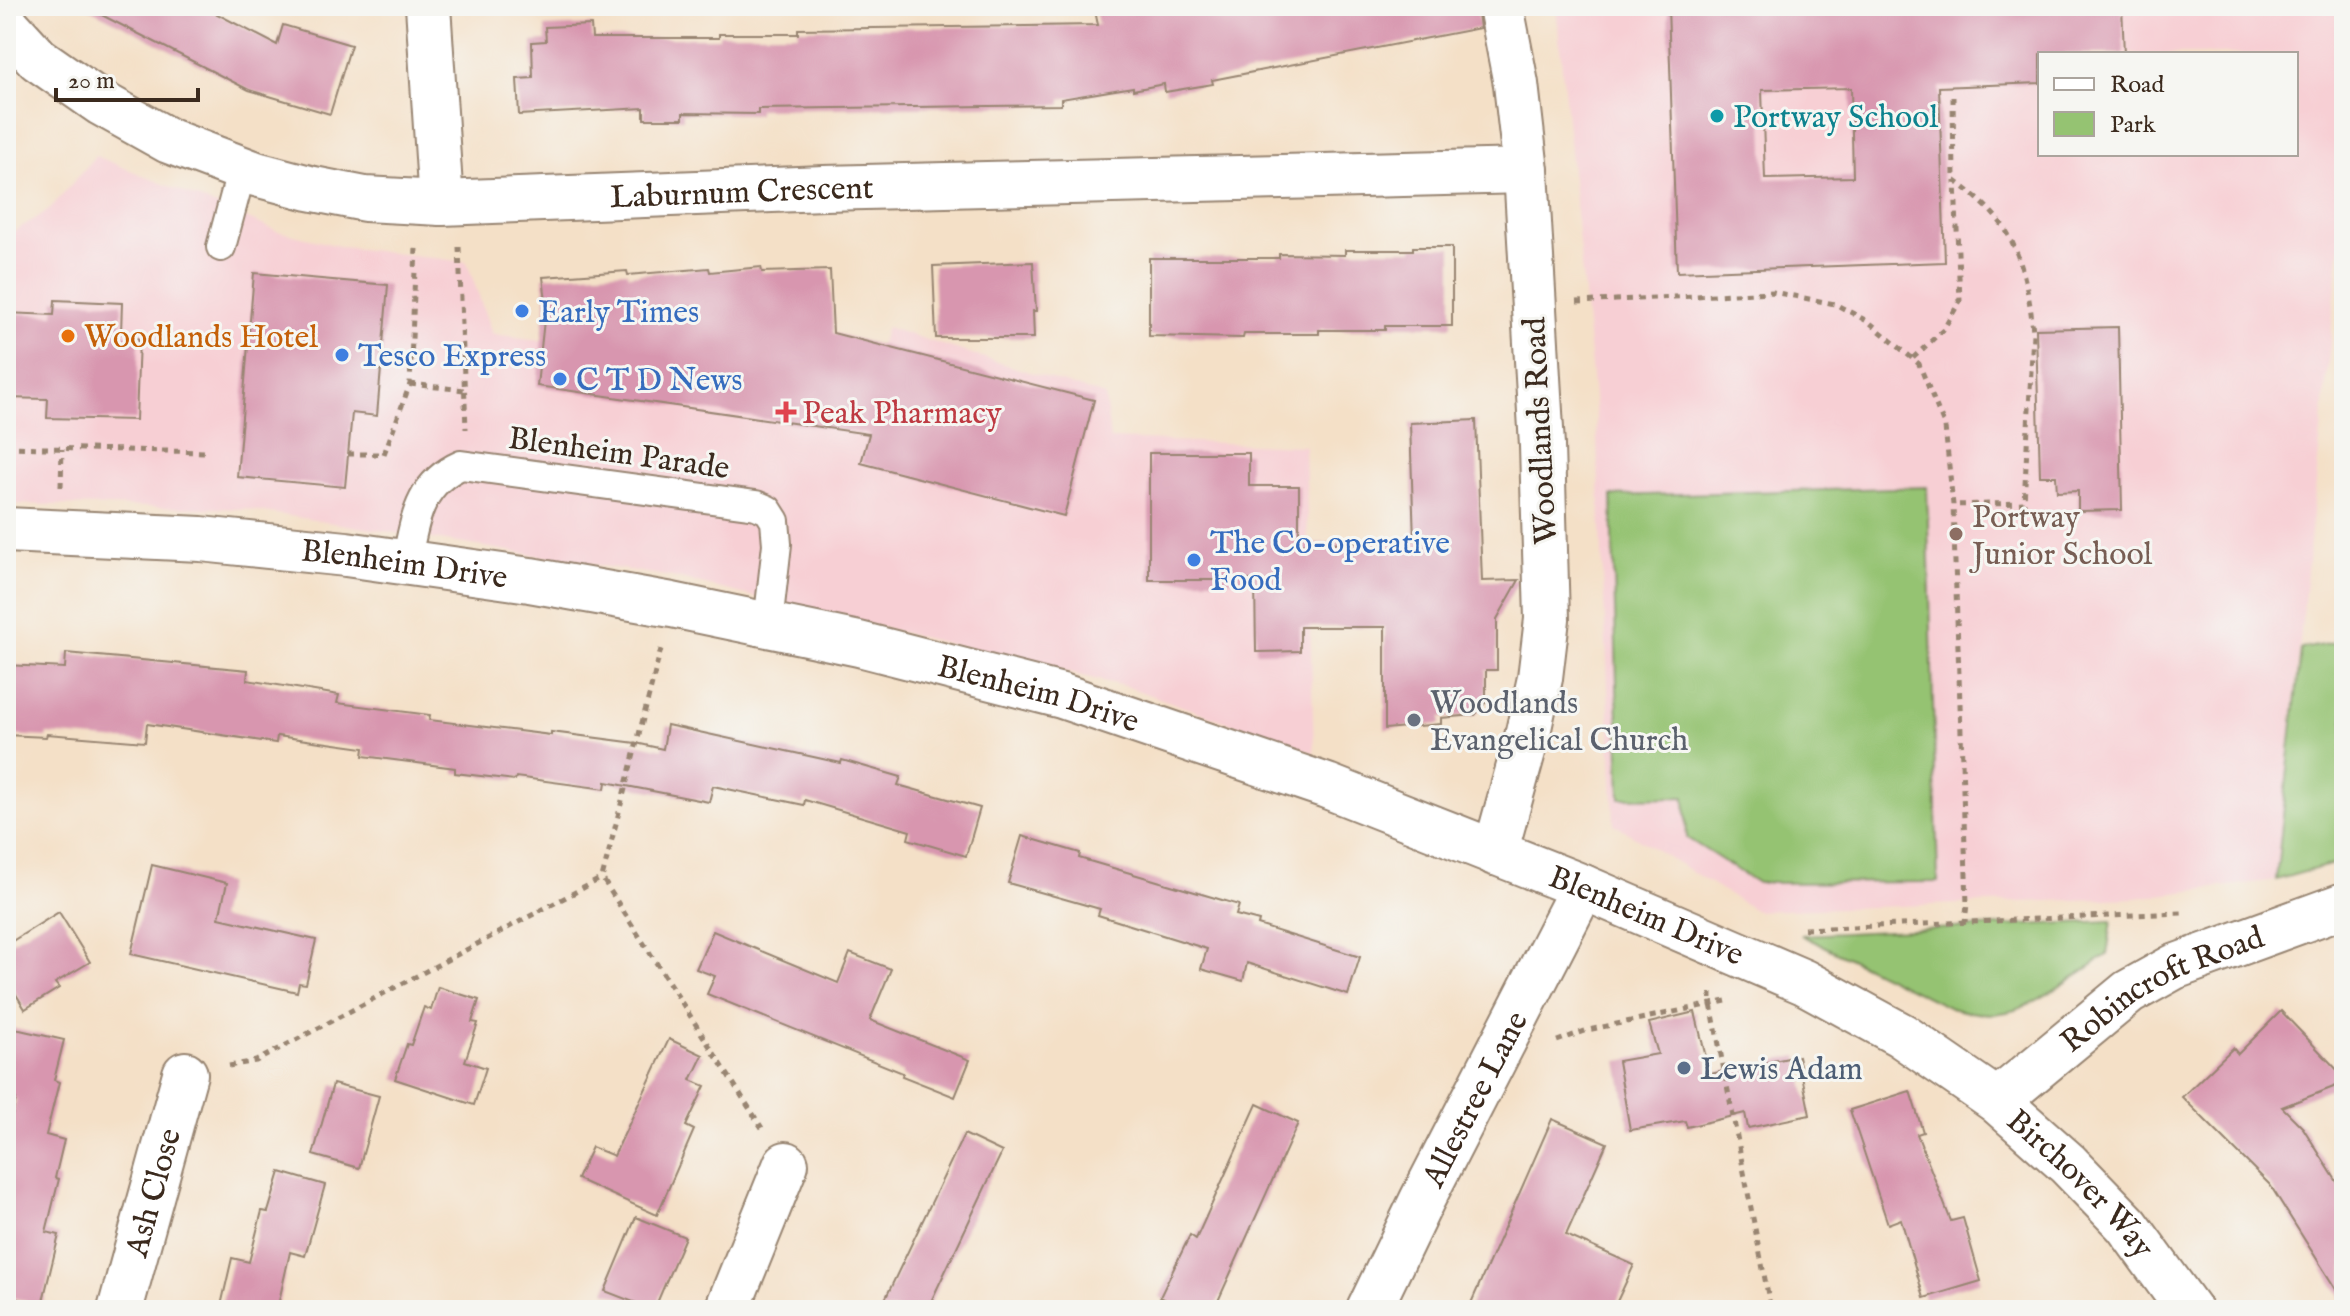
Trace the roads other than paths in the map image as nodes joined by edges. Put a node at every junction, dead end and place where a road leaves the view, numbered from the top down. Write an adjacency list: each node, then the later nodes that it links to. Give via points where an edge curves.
1 (428, 6): 6 (street)
2 (1501, 6): 5 (street, Woodlands Road)
3 (6, 24): 4 (street, Laburnum Crescent, via 38,59 101,103 169,141)
4 (242, 169): 6 (street, Laburnum Crescent, via 365,199); 7 (lane)
5 (1526, 171): 6 (street, Laburnum Crescent); 11 (street, Woodlands Road, via 1547,619 1531,722)
6 (439, 203)
7 (221, 247)
8 (6, 530): 9 (street, Blenheim Drive, via 201,539)
9 (406, 562): 10 (street, Blenheim Drive); 10 (lane, Blenheim Parade, via 425,493 445,472 461,465 756,505 775,521)
10 (768, 624): 11 (street, Blenheim Drive, via 1115,713 1327,786)
11 (1495, 853): 12 (street, Blenheim Drive)
12 (1583, 887): 15 (street, Blenheim Drive, via 1804,982 1901,1035); 19 (street, Allestree Lane)
13 (2344, 905): 15 (street, Robincroft Road, via 2174,967 2129,992)
14 (185, 1074): 17 (street, Ash Close)
15 (1997, 1101): 20 (street, Birchover Way, via 2127,1225)
16 (786, 1164): 18 (street)
17 (120, 1310)
18 (727, 1310)
19 (1369, 1310)
20 (2189, 1310)

